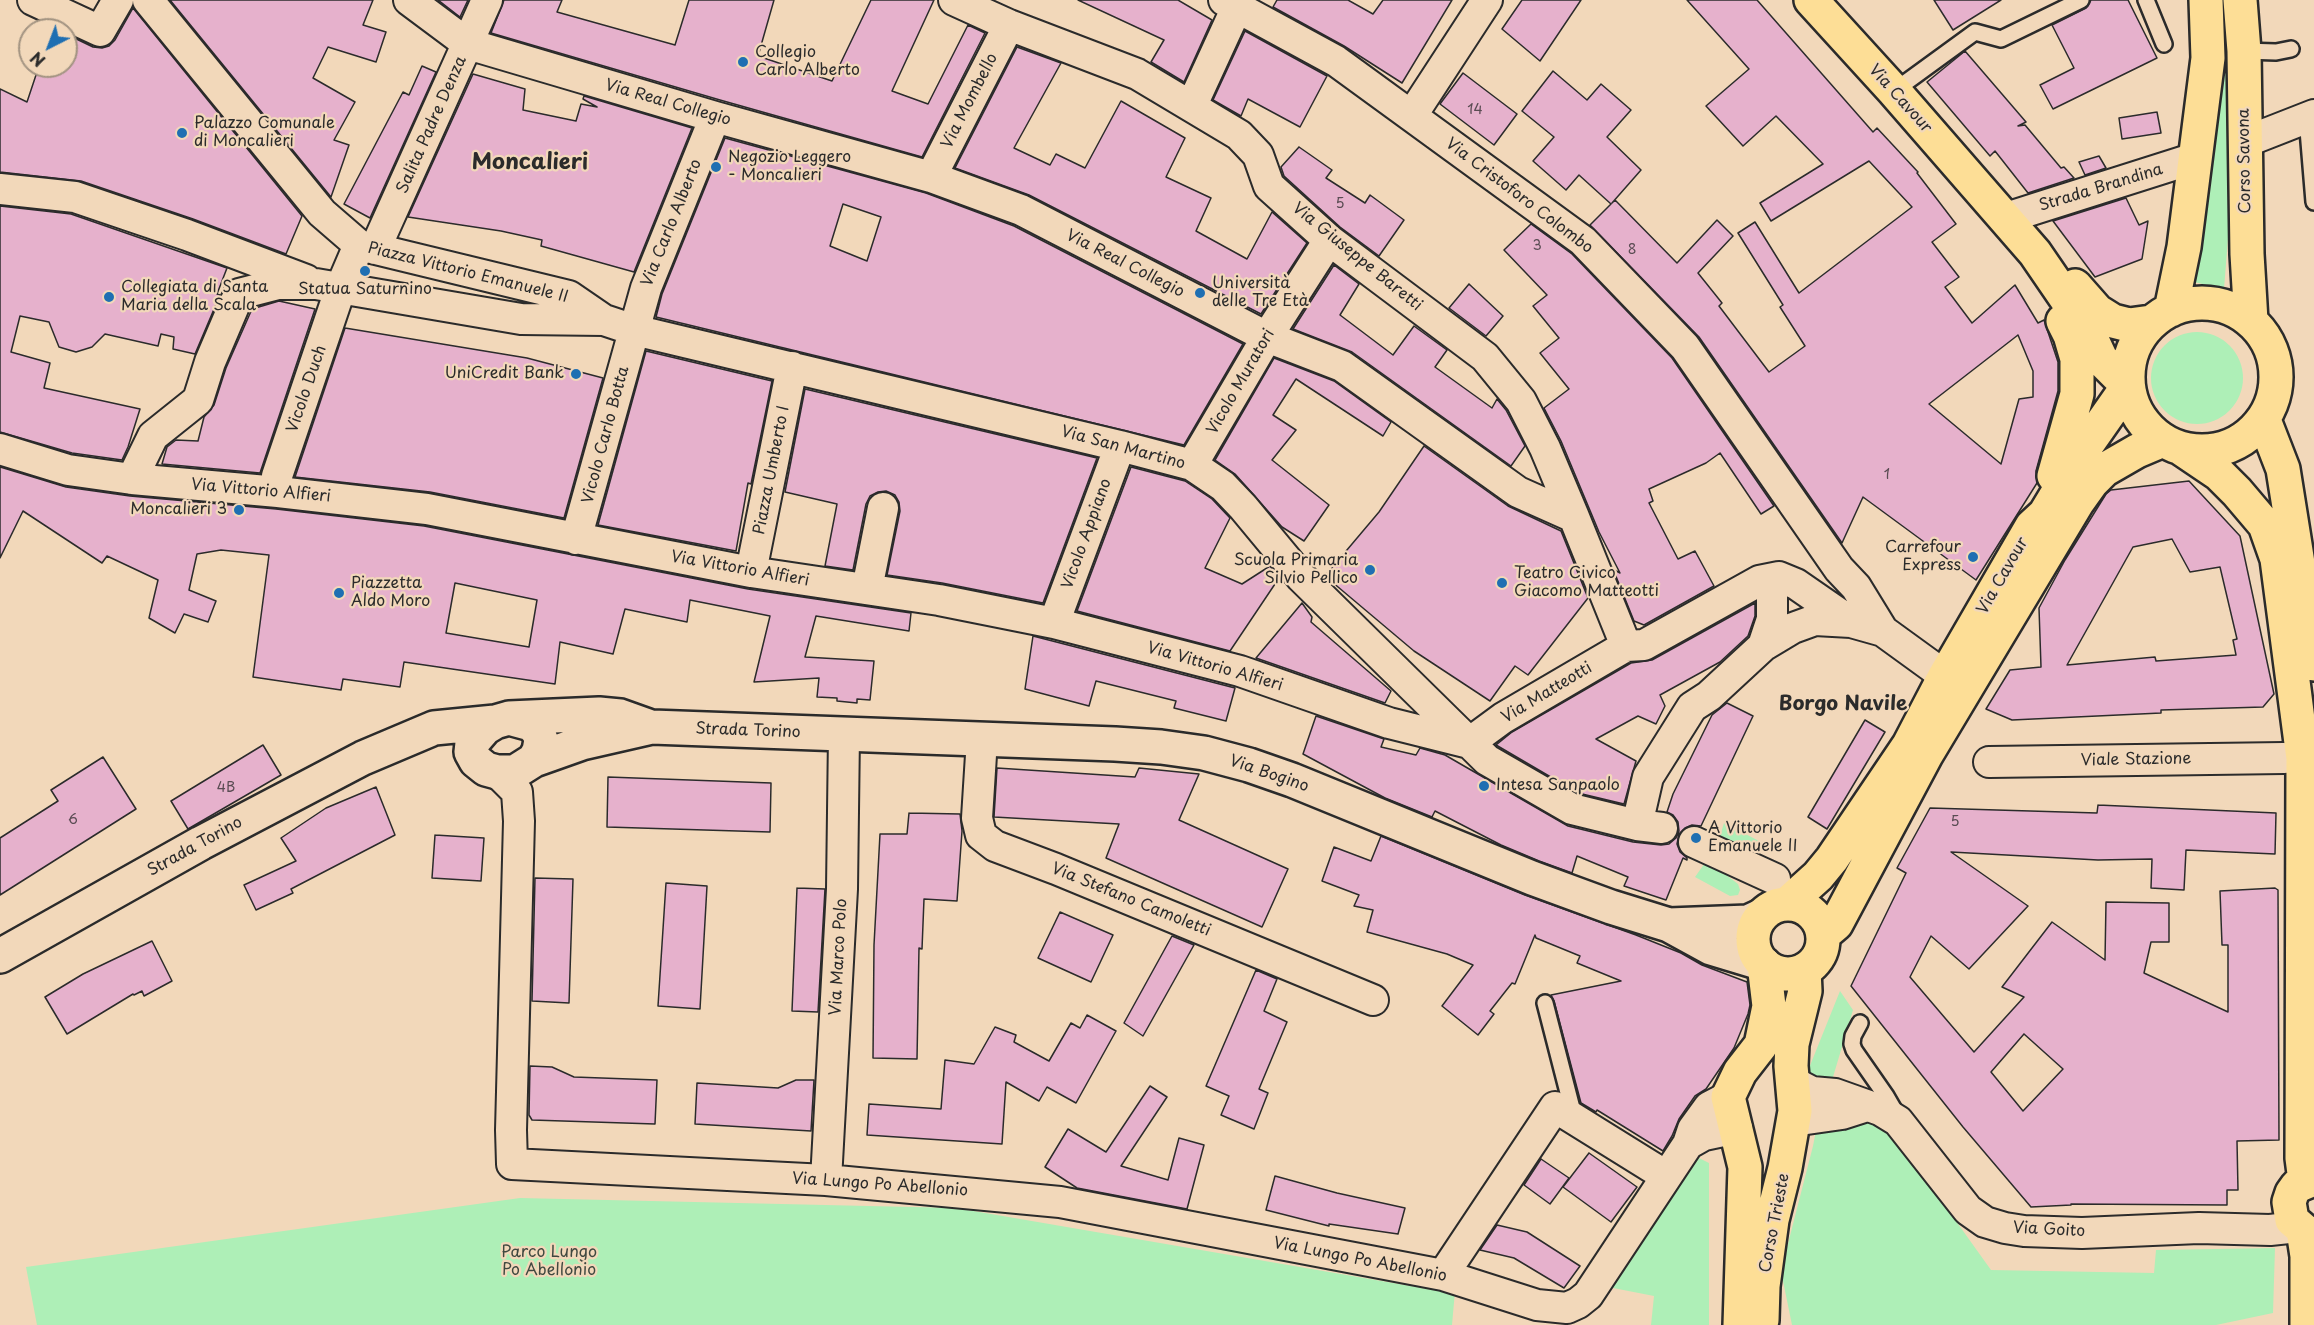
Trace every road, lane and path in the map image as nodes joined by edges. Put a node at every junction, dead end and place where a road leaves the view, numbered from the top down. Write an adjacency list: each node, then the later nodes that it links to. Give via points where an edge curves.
1 (33, 0): 2 (street, via 100,31)
2 (118, 0)
3 (148, 0): 31 (street, via 322,213)
4 (409, 0): 15 (street, Via Real Collegio)
5 (487, 0): 15 (street, Salita Padre Denza)
6 (954, 0): 14 (street, Via Giuseppe Baretti)
7 (1487, 0): 21 (street)
8 (1811, 0): 19 (main road, Via Cavour)
9 (2081, 0): 19 (lane, via 2001,39 1975,32)
10 (2145, 0): 16 (lane)
11 (2206, 0): 25 (main road, via 2208,58)
12 (2240, 0): 18 (main road, Corso Savona)
13 (1231, 4): 20 (street); 21 (street, Via Cristoforo Colombo, via 1336,62)
14 (1009, 25): 20 (street, Via Giuseppe Baretti, via 1137,74); 26 (street, Via Mombello)
15 (468, 44): 22 (street, Via Real Collegio); 31 (street, Salita Padre Denza)
16 (2164, 44)
17 (2291, 49): 18 (lane)
18 (2244, 51): 24 (main road, Corso Savona)
19 (1894, 91): 29 (main road, Via Cavour)
20 (1192, 105): 30 (street, Via Giuseppe Baretti, via 1239,135 1258,155 1269,186)
21 (1412, 115): 57 (street, Via Cristoforo Colombo, via 1583,241 1685,347 1856,587)
22 (715, 117): 26 (street, Via Real Collegio); 37 (street, Via Carlo Alberto, via 646,288)
23 (2311, 117): 24 (street); 28 (lane)
24 (2245, 142): 36 (main road, Corso Savona)
25 (2195, 158): 29 (street, Strada Brandina); 34 (main road, via 2184,247)
26 (931, 177): 38 (street, Via Real Collegio, via 1021,210)
27 (0, 189): 33 (street, via 75,197)
28 (2314, 202)
29 (2006, 218): 32 (main road, Via Cavour)
30 (1329, 240): 38 (street, Vicolo Muratori); 49 (street, Via Giuseppe Baretti, via 1485,357 1521,401)
31 (367, 247): 33 (street, Piazza Vittorio Emanuele II); 35 (street, Piazza Vittorio Emanuele II, via 569,296)
32 (2035, 253): 34 (main road, Via Cavour, via 2066,276 2097,311 2114,321 2128,325); 40 (main road, Via Cavour, via 2083,321 2101,359); 50 (main road, via 2048,292 2070,335 2078,381 2064,447)
33 (328, 286): 35 (street, Piazza Vittorio Emanuele II, via 521,318); 46 (street, via 278,284 239,294 198,400 153,436); 47 (street, Vicolo Duch, via 277,476)
34 (2161, 316): 36 (main road, via 2191,303 2213,303); 40 (main road, via 2135,345)
35 (604, 320): 37 (street, Via San Martino)
36 (2251, 321): 41 (main road, via 2274,358 2277,379)
37 (634, 330): 39 (street, Via San Martino); 51 (street, Vicolo Carlo Botta)
38 (1267, 337): 45 (street, Vicolo Muratori); 49 (street, Via Real Collegio, via 1342,366 1518,492)
39 (792, 367): 43 (street, Via San Martino); 52 (street, Piazza Umberto I)
40 (2128, 386): 42 (main road, via 2134,407 2146,426); 50 (main road, Via Cavour, via 2045,514)
41 (2264, 420): 42 (main road, via 2239,442 2223,449 2202,452); 60 (main road, via 2283,469)
42 (2172, 445): 76 (main road, Via Cavour, via 2137,451 2104,470 2077,503 1926,755 1836,924); 93 (main road, via 2218,474 2237,492 2265,525 2277,559 2302,758)
43 (1120, 446): 45 (street, Via San Martino); 56 (street, Vicolo Appiano)
44 (0, 449): 46 (street, Via Vittorio Alfieri, via 68,470)
45 (1192, 465): 66 (street, Via San Martino, via 1223,486 1244,507 1301,577)
46 (132, 480): 47 (street, Via Vittorio Alfieri)
47 (278, 492): 51 (street, Via Vittorio Alfieri, via 427,509)
48 (883, 508): 54 (street)
49 (1574, 517): 58 (street)
50 (2032, 525): 61 (main road, Via Cavour)
51 (576, 539): 52 (street, Via Vittorio Alfieri)
52 (751, 572): 54 (street, Via Vittorio Alfieri)
53 (1759, 581): 55 (street, via 1779,577 1796,584); 58 (street, via 1644,645); 59 (street, via 1772,595 1772,619)
54 (867, 589): 56 (street, Via Vittorio Alfieri)
55 (1851, 622): 57 (street); 59 (street, via 1815,620)
56 (1054, 623): 66 (street, Via Vittorio Alfieri, via 1240,671 1389,723)
57 (1883, 631): 61 (street)
58 (1626, 646): 66 (street, Via Matteotti, via 1503,718)
59 (1762, 646): 66 (street, Via San Martino, via 1709,696 1692,706 1648,777 1650,827 1572,809 1487,760)
60 (2314, 664)
61 (1945, 676): 74 (main road, Via Cavour, via 1909,745 1832,859 1818,876)
62 (502, 720): 63 (main road, Strada Torino, via 599,714 620,716); 67 (main road, Strada Torino, via 434,728); 69 (main road, Strada Torino, via 521,720 538,731 539,751); 71 (main road, via 485,728 472,743 471,752)
63 (652, 727): 64 (main road, Strada Torino); 69 (main road, Strada Torino, via 582,743)
64 (844, 734): 65 (main road, Via Bogino); 92 (street, Via Marco Polo, via 841,912)
65 (982, 739): 75 (main road, Via Bogino, via 1161,747 1249,765 1532,878); 80 (street, Via Stefano Camoletti, via 977,818 981,835 994,846)
66 (1469, 743)
67 (394, 746): 71 (main road, Strada Torino, via 459,751); 77 (main road, Strada Torino, via 289,796)
68 (2284, 758): 70 (street, Viale Stazione)
69 (532, 761): 71 (main road, Strada Torino, via 515,772); 72 (street, Via Lungo Po Abellonio, via 528,798)
70 (1989, 762)
71 (486, 767): 72 (street, Via Lungo Po Abellonio, via 517,792)
72 (519, 821): 92 (street, Via Lungo Po Abellonio, via 512,1164)
73 (1694, 842): 74 (street)
74 (1775, 899): 75 (main road, Via Bogino, via 1748,922); 76 (main road, via 1809,910); 78 (main road, via 1755,925 1753,946)
75 (1669, 925): 78 (main road, Via Bogino, via 1711,948)
76 (1823, 935): 79 (main road, via 1819,956)
77 (0, 956)
78 (1764, 964): 79 (main road, via 1783,974); 84 (main road, via 1769,1006 1761,1045 1740,1072)
79 (1804, 970): 83 (main road, Corso Trieste, via 1805,991 1792,1044)
80 (1373, 1000)
81 (1545, 1003): 86 (lane)
82 (1860, 1023): 88 (lane, via 1853,1036 1854,1050 1887,1096)
83 (1793, 1082): 85 (street, Via Goito, via 1812,1092 1835,1094); 87 (main road, Corso Trieste)
84 (1728, 1097): 89 (main road, Corso Trieste); 90 (street, via 1709,1107 1693,1129)
85 (1867, 1106): 87 (street); 88 (street, Via Goito)
86 (1565, 1113): 91 (street); 94 (street)
87 (1793, 1121): 89 (main road, via 1766,1140 1757,1140); 96 (main road, Corso Trieste, via 1771,1230)
88 (1898, 1121): 93 (street, Via Goito, via 1968,1210 1985,1222 2024,1231 2082,1233 2247,1230)
89 (1737, 1128): 90 (street, via 1704,1135); 95 (main road, Corso Trieste, via 1744,1167)
90 (1688, 1144): 91 (street)
91 (1666, 1176): 94 (street, Via Lungo Po Abellonio, via 1588,1295 1567,1308 1536,1305)
92 (826, 1180): 94 (street, Via Lungo Po Abellonio, via 1060,1202)
93 (2304, 1216): 97 (main road)
94 (1443, 1275)
95 (1740, 1325)
96 (1762, 1325)
97 (2307, 1325)

